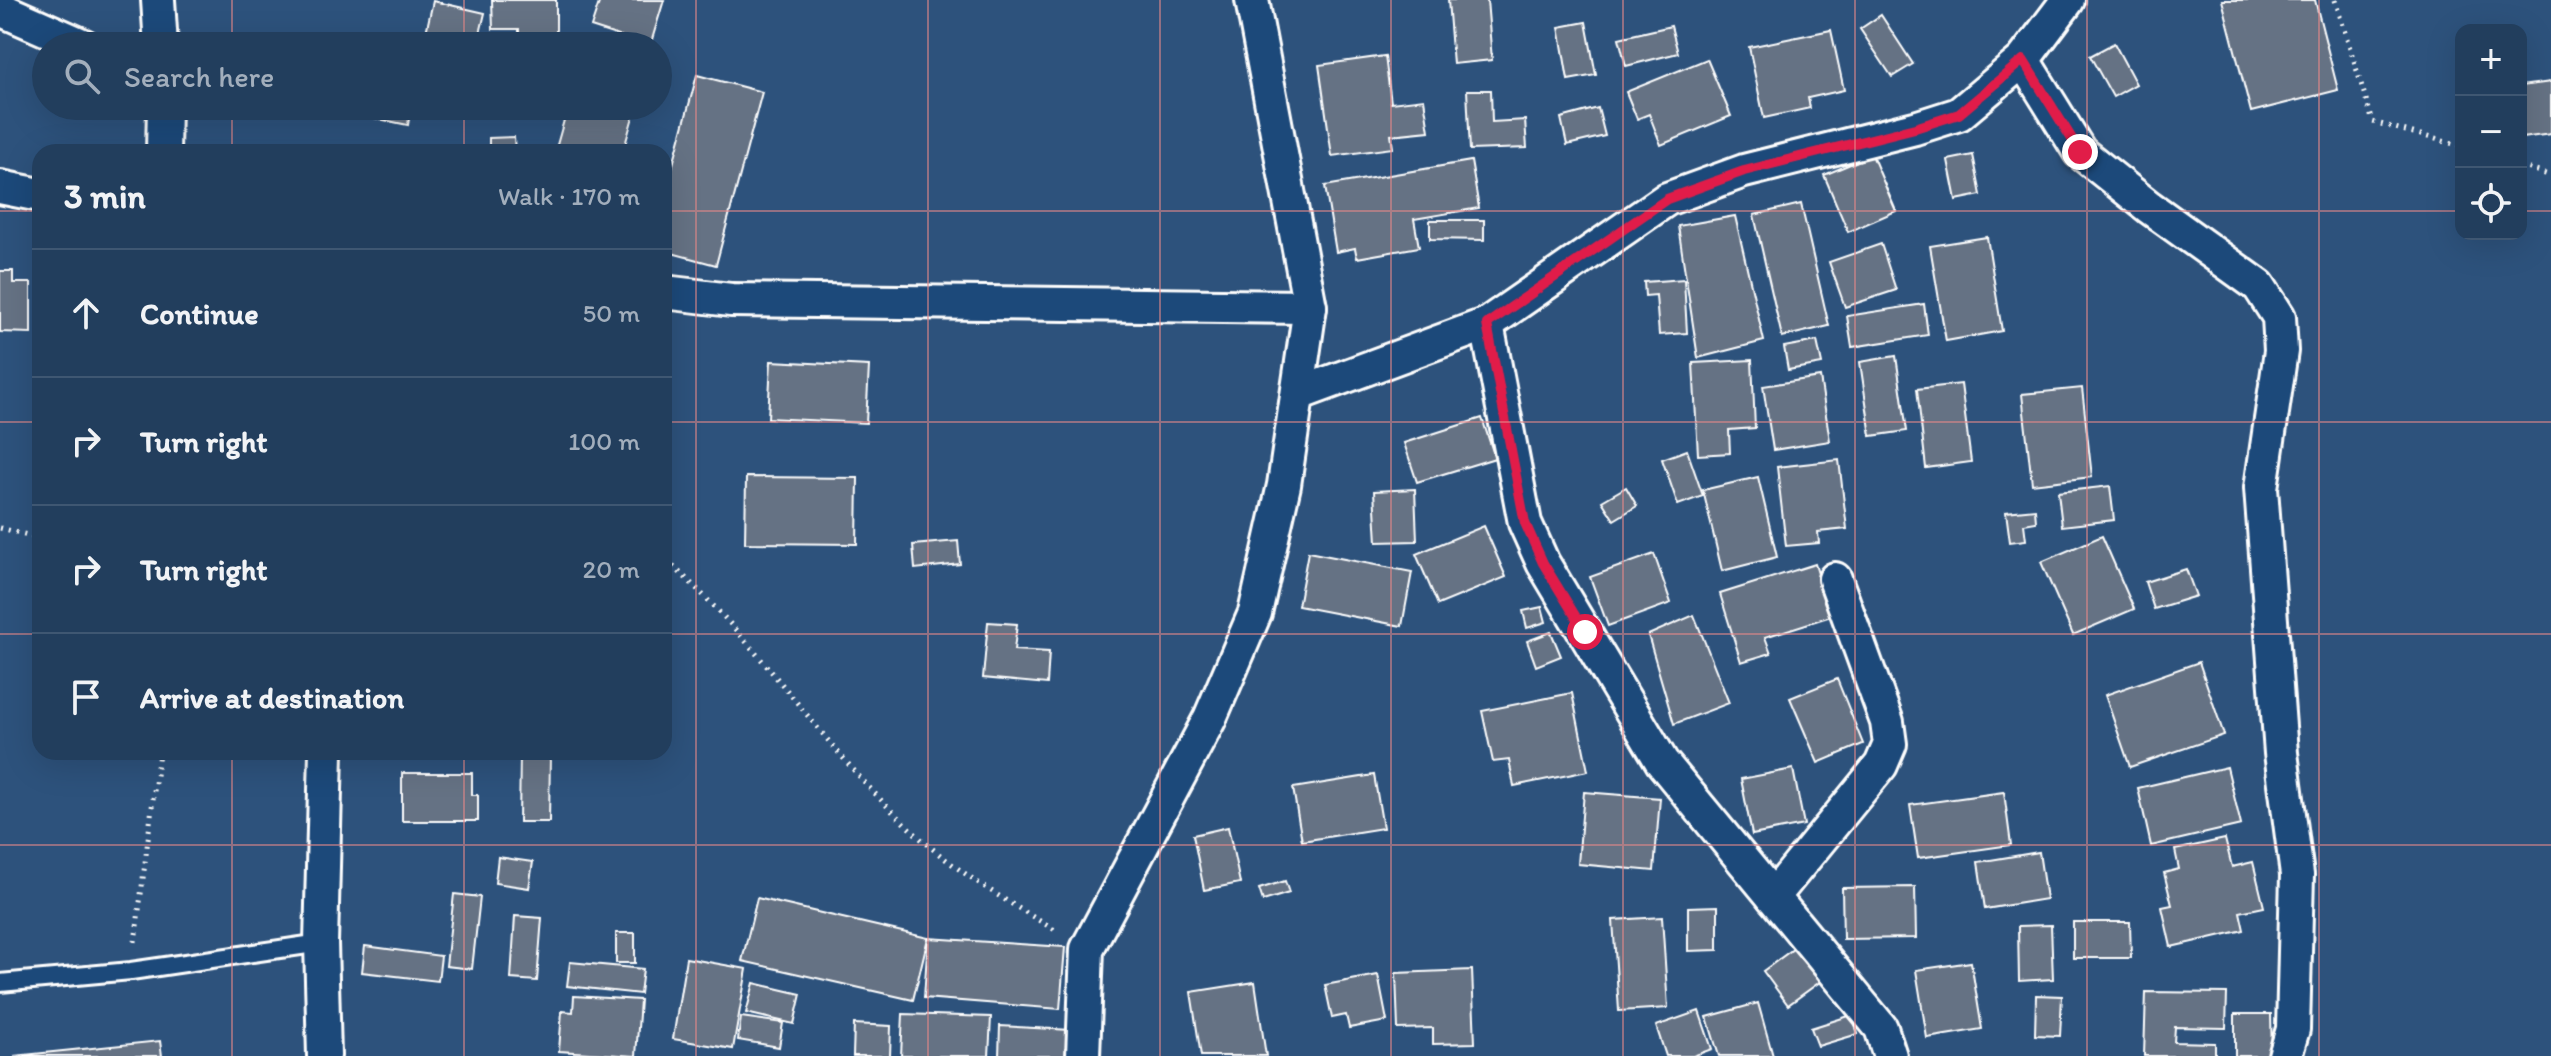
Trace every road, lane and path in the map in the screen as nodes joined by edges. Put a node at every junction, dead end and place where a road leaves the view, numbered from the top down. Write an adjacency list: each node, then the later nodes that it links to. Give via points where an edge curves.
1 (158, 0): 7 (street)
2 (1252, 0): 17 (street)
3 (2068, 0): 8 (street)
4 (2335, 0): 11 (path, via 2373,122)
5 (0, 9): 6 (street)
6 (52, 32)
7 (160, 32)
8 (2023, 60): 18 (street, via 1959,114 1744,171 1667,199); 34 (street, via 2080,152 2259,286 2279,317 2281,351 2261,488 2281,753 2297,875 2293,1029)
9 (164, 120): 10 (street)
10 (163, 144)
11 (2455, 144)
12 (2527, 168): 13 (path)
13 (2551, 176)
14 (0, 187): 15 (street)
15 (32, 193)
16 (672, 293): 17 (street, via 747,300)
17 (1310, 307): 19 (street)
18 (1487, 324): 19 (street); 26 (street, via 1525,523 1543,563 1662,762)
19 (1298, 394): 28 (street, via 1255,613 1210,718)
20 (0, 528): 21 (path)
21 (32, 536)
22 (672, 565): 28 (path, via 707,596 919,837 985,888)
23 (1835, 579): 26 (street, via 1887,722 1890,744 1881,765)
24 (158, 760): 29 (path)
25 (326, 760): 27 (street)
26 (1773, 897): 33 (street, via 1881,1028)
27 (321, 943): 29 (lane); 31 (street)
28 (1087, 949): 32 (street)
29 (131, 971): 30 (lane)
30 (0, 983)
31 (324, 1056)
32 (1083, 1056)
33 (1890, 1056)
34 (2285, 1056)

